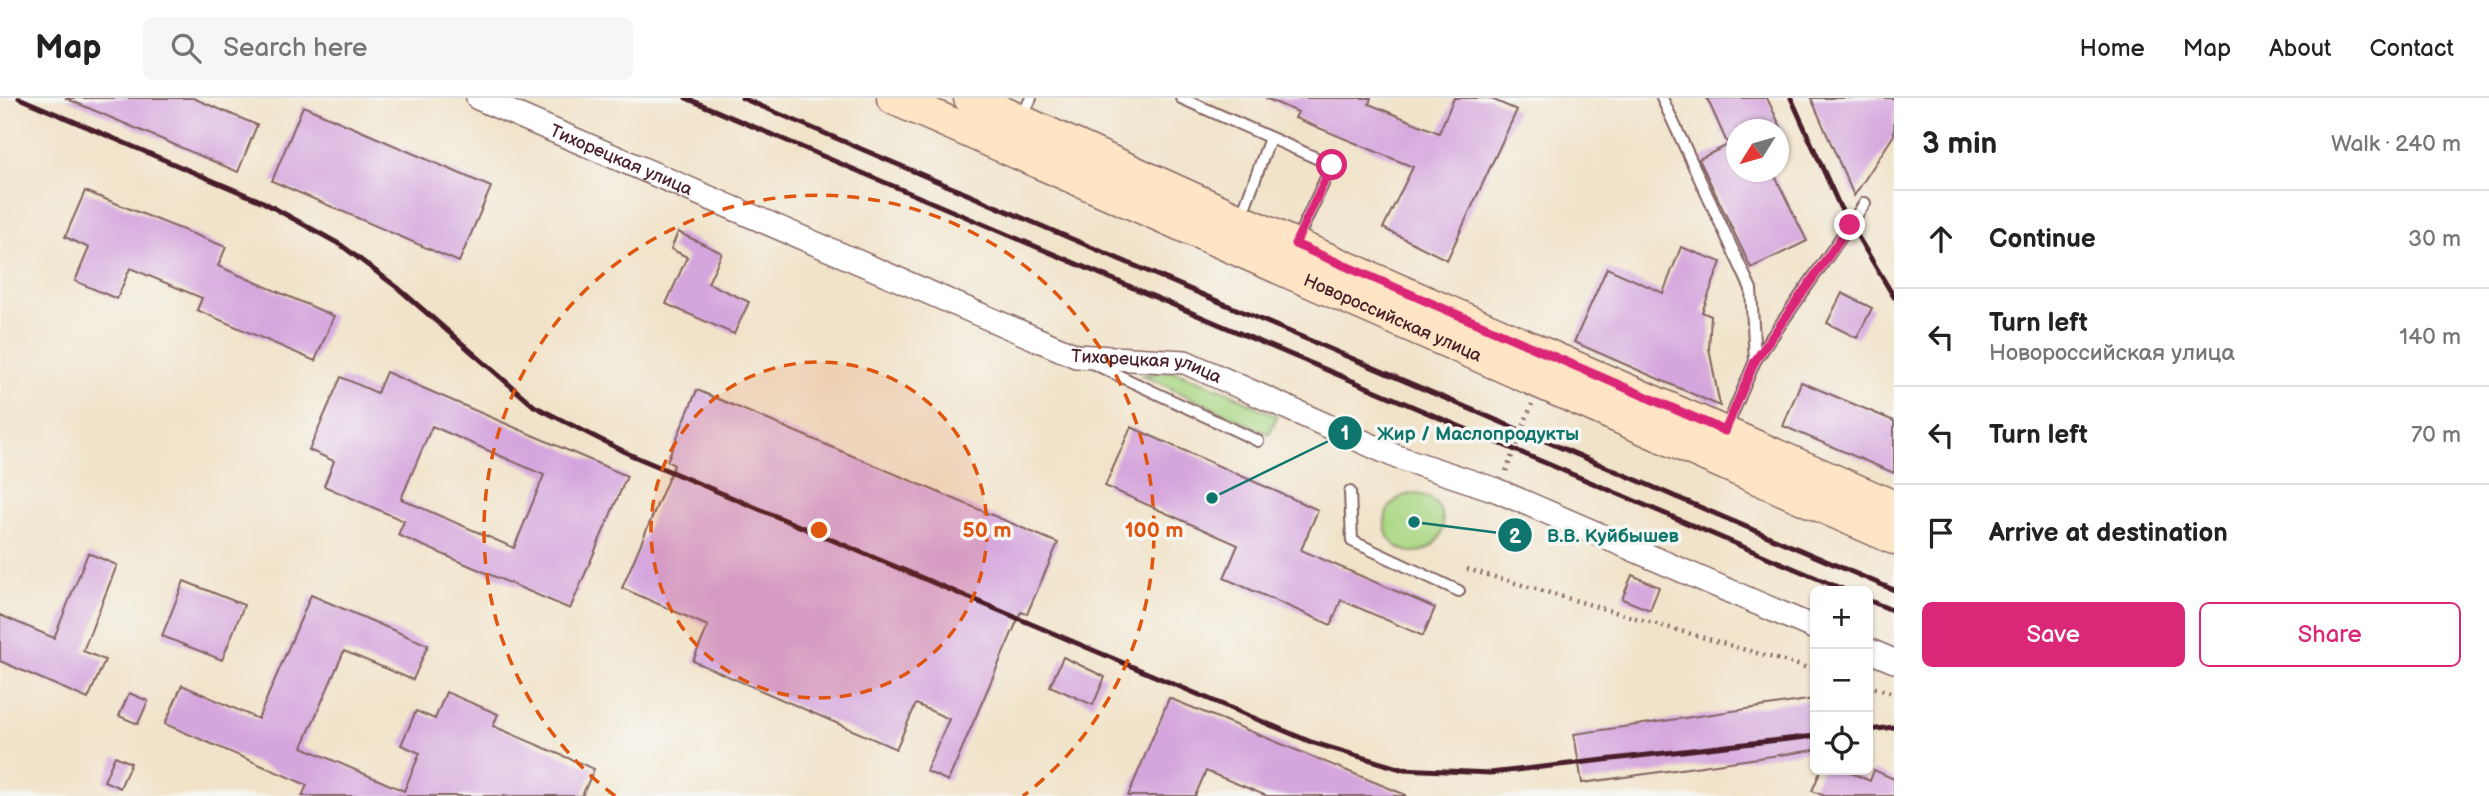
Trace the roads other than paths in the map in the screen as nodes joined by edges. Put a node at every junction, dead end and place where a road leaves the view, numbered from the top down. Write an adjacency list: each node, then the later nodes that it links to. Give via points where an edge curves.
1 (478, 98): 11 (street, Тихорецкая улица)
2 (893, 98): 6 (main road, Новороссийская улица)
3 (970, 98): 6 (main road, Новороссийская улица)
4 (1181, 98): 7 (lane)
5 (1662, 98): 12 (lane, via 1751,289)
6 (1018, 127): 9 (main road, Новороссийская улица); 17 (main road, Новороссийская улица)
7 (1270, 138): 9 (lane); 10 (lane, via 1332,165)
8 (1865, 203): 12 (lane)
9 (1240, 220): 10 (main road, Новороссийская улица)
10 (1295, 244): 13 (main road, Новороссийская улица)
11 (1076, 356): 14 (lane); 19 (street, Тихорецкая улица, via 1185,362 1397,457 1496,490)
12 (1755, 361): 13 (lane)
13 (1725, 431): 16 (main road, Новороссийская улица)
14 (1258, 441)
15 (1350, 492): 18 (lane, via 1352,541)
16 (1894, 507)
17 (1894, 538)
18 (1459, 591)
19 (1810, 626)
20 (1873, 652): 21 (street)
21 (1894, 662)

